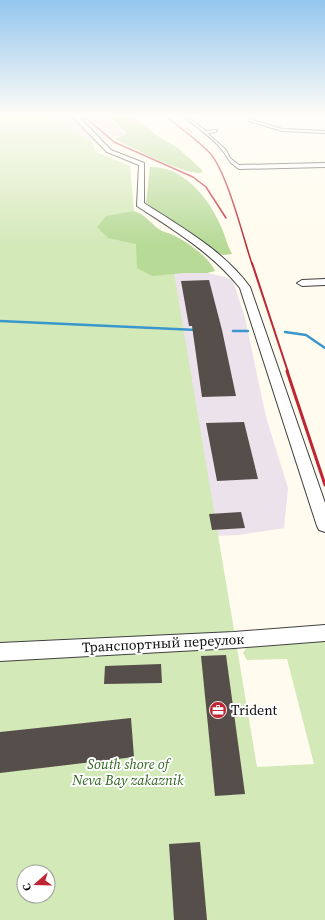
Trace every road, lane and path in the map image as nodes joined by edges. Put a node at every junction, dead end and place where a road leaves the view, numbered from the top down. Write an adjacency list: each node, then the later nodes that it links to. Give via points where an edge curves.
1 (129, 159): 7 (street, via 142,164 140,204 221,262 245,287)
2 (229, 159): 4 (lane)
3 (325, 165): 4 (street)
4 (239, 167)
5 (325, 282): 6 (street)
6 (302, 283)
7 (325, 526)
8 (325, 633): 9 (street, Транспортный переулок)
9 (0, 652)

